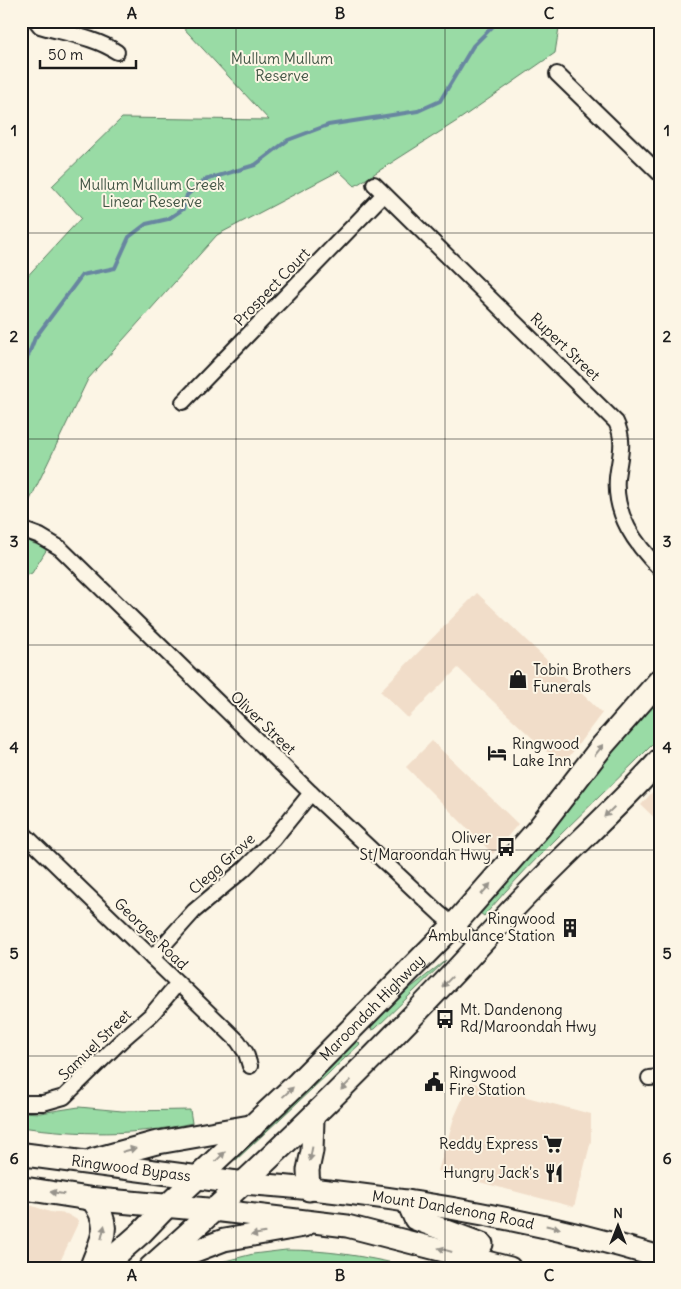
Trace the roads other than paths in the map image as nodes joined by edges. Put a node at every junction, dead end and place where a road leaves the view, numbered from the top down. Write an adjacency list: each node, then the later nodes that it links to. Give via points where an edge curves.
1 (36, 21): 2 (street, via 48,28 104,43)
2 (117, 52)
3 (557, 74): 4 (street)
4 (660, 174)
5 (379, 189): 6 (street, Prospect Court); 8 (street, Rupert Street, via 616,422 622,442 617,478 620,509 640,548)
6 (183, 402)
7 (21, 529): 11 (street, Oliver Street, via 60,548)
8 (660, 569)
9 (660, 680): 13 (highway, Maroondah Highway, one-way to 9, via 539,828 603,744)
10 (660, 760): 14 (highway, one-way to 14)
11 (311, 793): 13 (street, Oliver Street); 15 (street, Clegg Grove, via 273,840 194,911)
12 (21, 831): 15 (street, Georges Road)
13 (453, 926): 14 (street, Oliver Street); 20 (highway, Maroondah Highway, one-way to 13, via 358,1025)
14 (480, 946): 19 (highway, one-way to 19)
15 (152, 958): 16 (street, Georges Road)
16 (178, 983): 17 (street, Georges Road, via 238,1041); 18 (street, Samuel Street, via 152,1014 64,1097 43,1103)
17 (250, 1066)
18 (21, 1103)
19 (313, 1119): 24 (highway); 26 (main road, one-way to 26)
20 (252, 1126): 22 (highway, one-way to 20, via 155,1143); 23 (highway, Maroondah Highway, one-way to 20)
21 (21, 1154): 22 (highway, Ringwood Bypass)
22 (82, 1163): 23 (highway, Ringwood Bypass)
23 (199, 1178): 24 (highway, Ringwood Bypass); 29 (highway, Maroondah Highway)
24 (241, 1183): 26 (main road, Mount Dandenong Road); 30 (highway)
25 (21, 1188): 27 (highway, one-way to 25)
26 (309, 1190): 28 (main road, Mount Dandenong Road)
27 (92, 1198): 29 (highway); 35 (highway, one-way to 27, via 105,1229 105,1220)
28 (407, 1201): 31 (main road, Mount Dandenong Road); 34 (main road, via 412,1216 418,1220)
29 (167, 1206): 30 (highway); 36 (highway, Maroondah Highway)
30 (213, 1210): 32 (main road); 37 (highway)
31 (506, 1218): 33 (main road, Mount Dandenong Road, one-way to 33, via 563,1229); 34 (main road, via 482,1236)
32 (324, 1222): 34 (main road, one-way to 32); 37 (main road, one-way to 37, via 224,1240)
33 (660, 1257)
34 (495, 1258)
35 (91, 1268)
36 (101, 1268)
37 (151, 1268)

